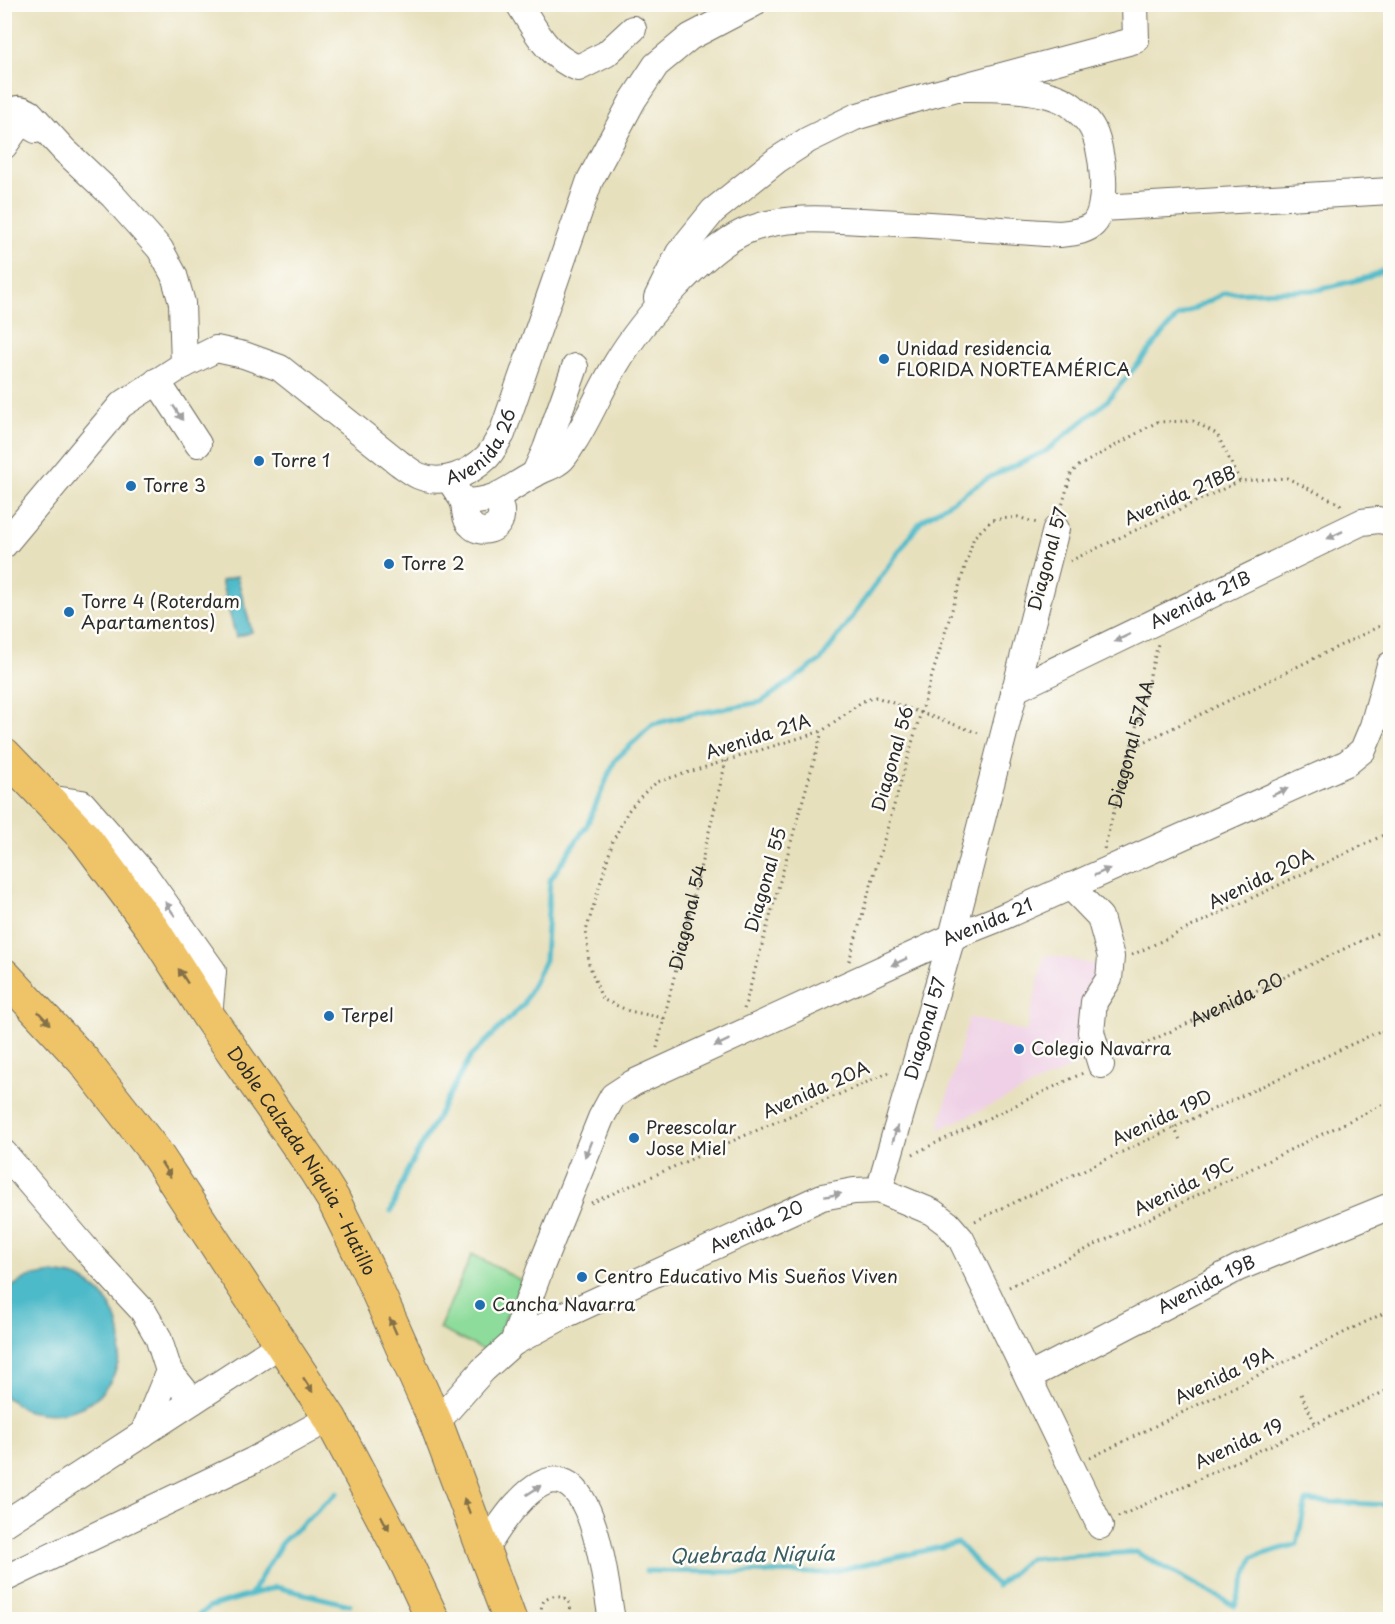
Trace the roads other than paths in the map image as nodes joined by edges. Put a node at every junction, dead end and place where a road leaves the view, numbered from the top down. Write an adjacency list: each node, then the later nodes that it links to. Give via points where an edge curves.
1 (519, 4): 4 (street, via 545,45 563,62 578,68 606,54)
2 (753, 4): 16 (street, Avenida 26, via 690,37 656,65 633,99 590,180 502,434 488,456)
3 (1134, 4): 5 (street, via 1136,40)
4 (633, 29)
5 (955, 88): 9 (street, via 1042,93 1071,105 1091,125 1100,146); 10 (street, via 855,117 777,160 713,211 678,253)
6 (4, 120): 11 (street, via 17,108 30,113 160,249 174,275 182,303)
7 (4, 146): 11 (street, via 18,126 33,126 153,253 174,304)
8 (1390, 191): 9 (street)
9 (1102, 208): 10 (street, via 1093,225 1060,234 858,221 770,223 732,237)
10 (648, 317): 15 (street, via 616,364 563,458)
11 (182, 366): 13 (street, Avenida 26); 16 (street, Avenida 26, via 216,349 280,368 408,470 433,480)
12 (575, 367): 15 (street)
13 (158, 381): 14 (street, one-way to 14); 19 (street, Avenida 26, via 121,405)
14 (198, 444)
15 (535, 473): 16 (street, via 496,497 501,518 498,525 485,531 470,525 464,502)
16 (449, 479)
17 (1390, 522): 21 (street, Avenida 21B, one-way to 21, via 1378,520 1350,527)
18 (1056, 529): 21 (street, Diagonal 57)
19 (4, 545)
20 (1390, 665): 23 (street, Avenida 21, one-way to 20, via 1347,762 1363,750 1374,726)
21 (1014, 690): 24 (street, Diagonal 57)
22 (4, 754): 36 (highway, Doble Calzada Niquia - Hatillo, one-way to 22, via 368,1270 315,1170 152,928 85,838)
23 (1070, 886): 24 (street, Avenida 21); 26 (street, via 1100,917 1111,957 1108,979 1094,1002 1091,1032)
24 (952, 937): 28 (street, Diagonal 57, one-way to 24); 30 (street, Avenida 21, one-way to 30, via 613,1096 561,1216)
25 (4, 975): 31 (highway, one-way to 31, via 83,1060 155,1152)
26 (1101, 1065)
27 (4, 1154): 32 (street, via 143,1311 158,1337)
28 (883, 1178): 30 (street, Avenida 20, one-way to 28, via 567,1314 822,1197 854,1191); 33 (street, via 954,1231)
29 (1390, 1206): 33 (street, Avenida 19B, via 1238,1268)
30 (513, 1343): 36 (street, Avenida 20)
31 (281, 1344): 34 (street); 35 (highway, one-way to 35)
32 (169, 1371): 34 (street); 37 (street)
33 (1028, 1377): 39 (street)
34 (194, 1401): 37 (street)
35 (330, 1419): 41 (street, via 252,1461); 42 (highway, one-way to 42)
36 (436, 1423): 40 (highway, Doble Calzada Niquia - Hatillo, one-way to 36)
37 (143, 1434): 38 (street)
38 (4, 1524)
39 (1100, 1526)
40 (484, 1550): 43 (highway, Doble Calzada Niquia - Hatillo); 44 (street, one-way to 44, via 519,1501 541,1485 564,1482 586,1503 596,1532)
41 (4, 1579)
42 (429, 1609)
43 (510, 1620)
44 (612, 1620)

